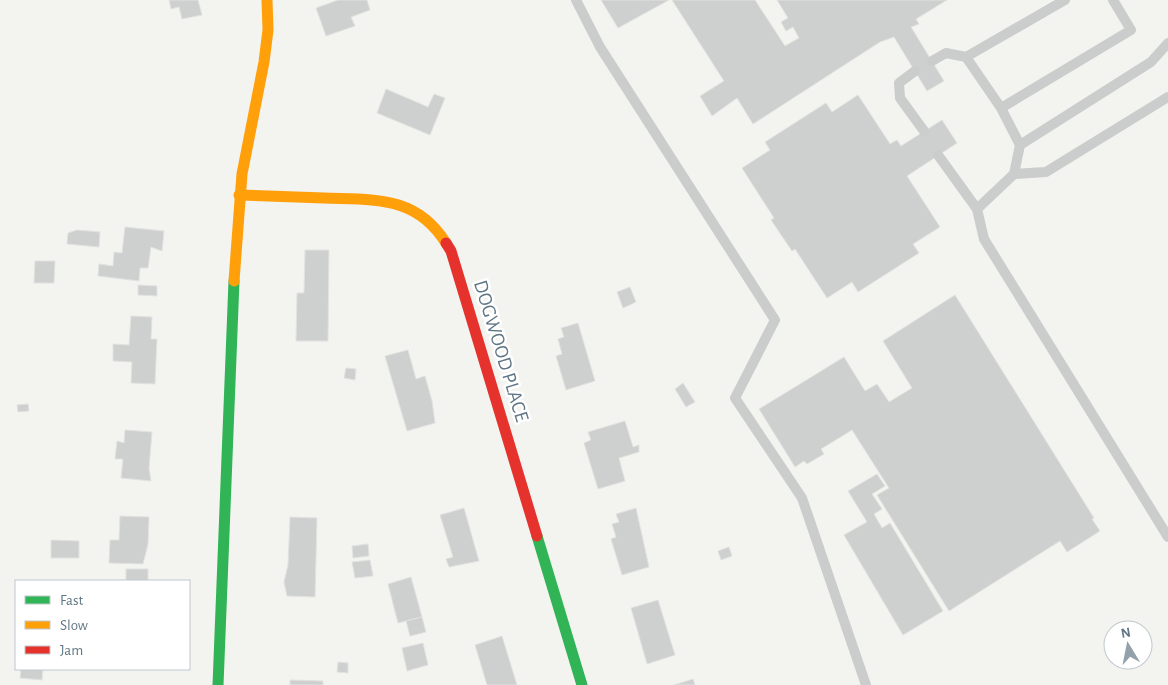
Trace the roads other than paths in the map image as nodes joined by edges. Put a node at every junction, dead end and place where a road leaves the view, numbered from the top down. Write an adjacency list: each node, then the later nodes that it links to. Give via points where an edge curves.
1 (267, 0): 15 (street, via 264,62)
2 (576, 0): 20 (lane, via 600,47 775,320 735,398 802,498)
3 (1065, 0): 6 (lane)
4 (1113, 0): 10 (lane, via 1131,30)
5 (1168, 43): 12 (lane, via 1150,62)
6 (966, 57): 7 (lane, via 946,53); 10 (lane)
7 (932, 61)
8 (915, 71): 11 (lane, via 899,83 900,98)
9 (1168, 97): 14 (lane, via 1046,172)
10 (1001, 108): 12 (lane)
11 (924, 131)
12 (1020, 145): 14 (lane)
13 (938, 155): 16 (lane)
14 (1014, 174): 16 (lane)
15 (240, 196): 18 (street, via 230,337); 19 (street, DOGWOOD PLACE, via 382,200 404,205 423,216 440,232 451,251)
16 (977, 208): 17 (lane, via 984,239)
17 (1168, 537)
18 (218, 685)
19 (582, 685)
20 (866, 685)

